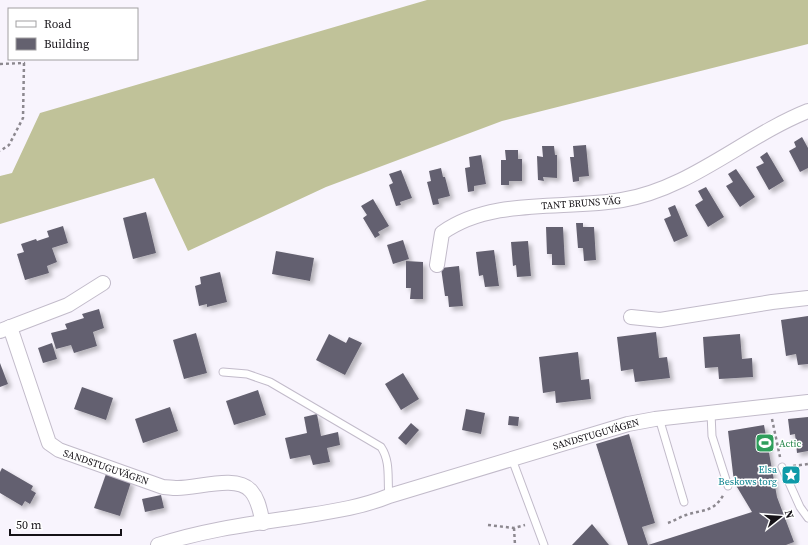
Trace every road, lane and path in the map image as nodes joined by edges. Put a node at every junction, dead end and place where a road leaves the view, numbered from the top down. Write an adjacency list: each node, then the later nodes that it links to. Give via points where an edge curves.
1 (0, 64): 3 (path, via 24,63 23,118 9,145)
2 (808, 111): 4 (street, TANT BRUNS VÄG, via 765,130 689,176 642,196 600,203 512,208 452,227 442,234)
3 (0, 151)
4 (437, 265)
5 (103, 283): 8 (street, SANDSTUGUVÄGEN, via 68,305)
6 (808, 298): 7 (street, via 660,320)
7 (631, 317)
8 (5, 329): 20 (street, SANDSTUGUVÄGEN, via 48,443 58,450 163,487 241,484 251,490 258,503)
9 (224, 372): 17 (lane, via 246,374 270,382 381,447 386,454)
10 (808, 402): 11 (street, SANDSTUGUVÄGEN)
11 (769, 406): 12 (street, SANDSTUGUVÄGEN); 15 (path)
12 (711, 413): 13 (street, SANDSTUGUVÄGEN); 16 (lane, via 712,436)
13 (659, 418): 14 (street, SANDSTUGUVÄGEN, via 628,424); 18 (lane)
14 (512, 459): 17 (street, SANDSTUGUVÄGEN); 21 (lane)
15 (782, 467): 19 (lane, via 800,507)
16 (728, 486): 22 (path, via 723,488 724,494 719,503 711,509 685,515)
17 (389, 496): 20 (street, SANDSTUGUVÄGEN, via 337,511)
18 (684, 502)
19 (808, 518)
20 (262, 522): 25 (street, SANDSTUGUVÄGEN)
21 (535, 524): 24 (path); 27 (lane)
22 (668, 524)
23 (488, 525): 24 (path)
24 (514, 528): 26 (path)
25 (158, 545)
26 (515, 545)
27 (544, 545)

